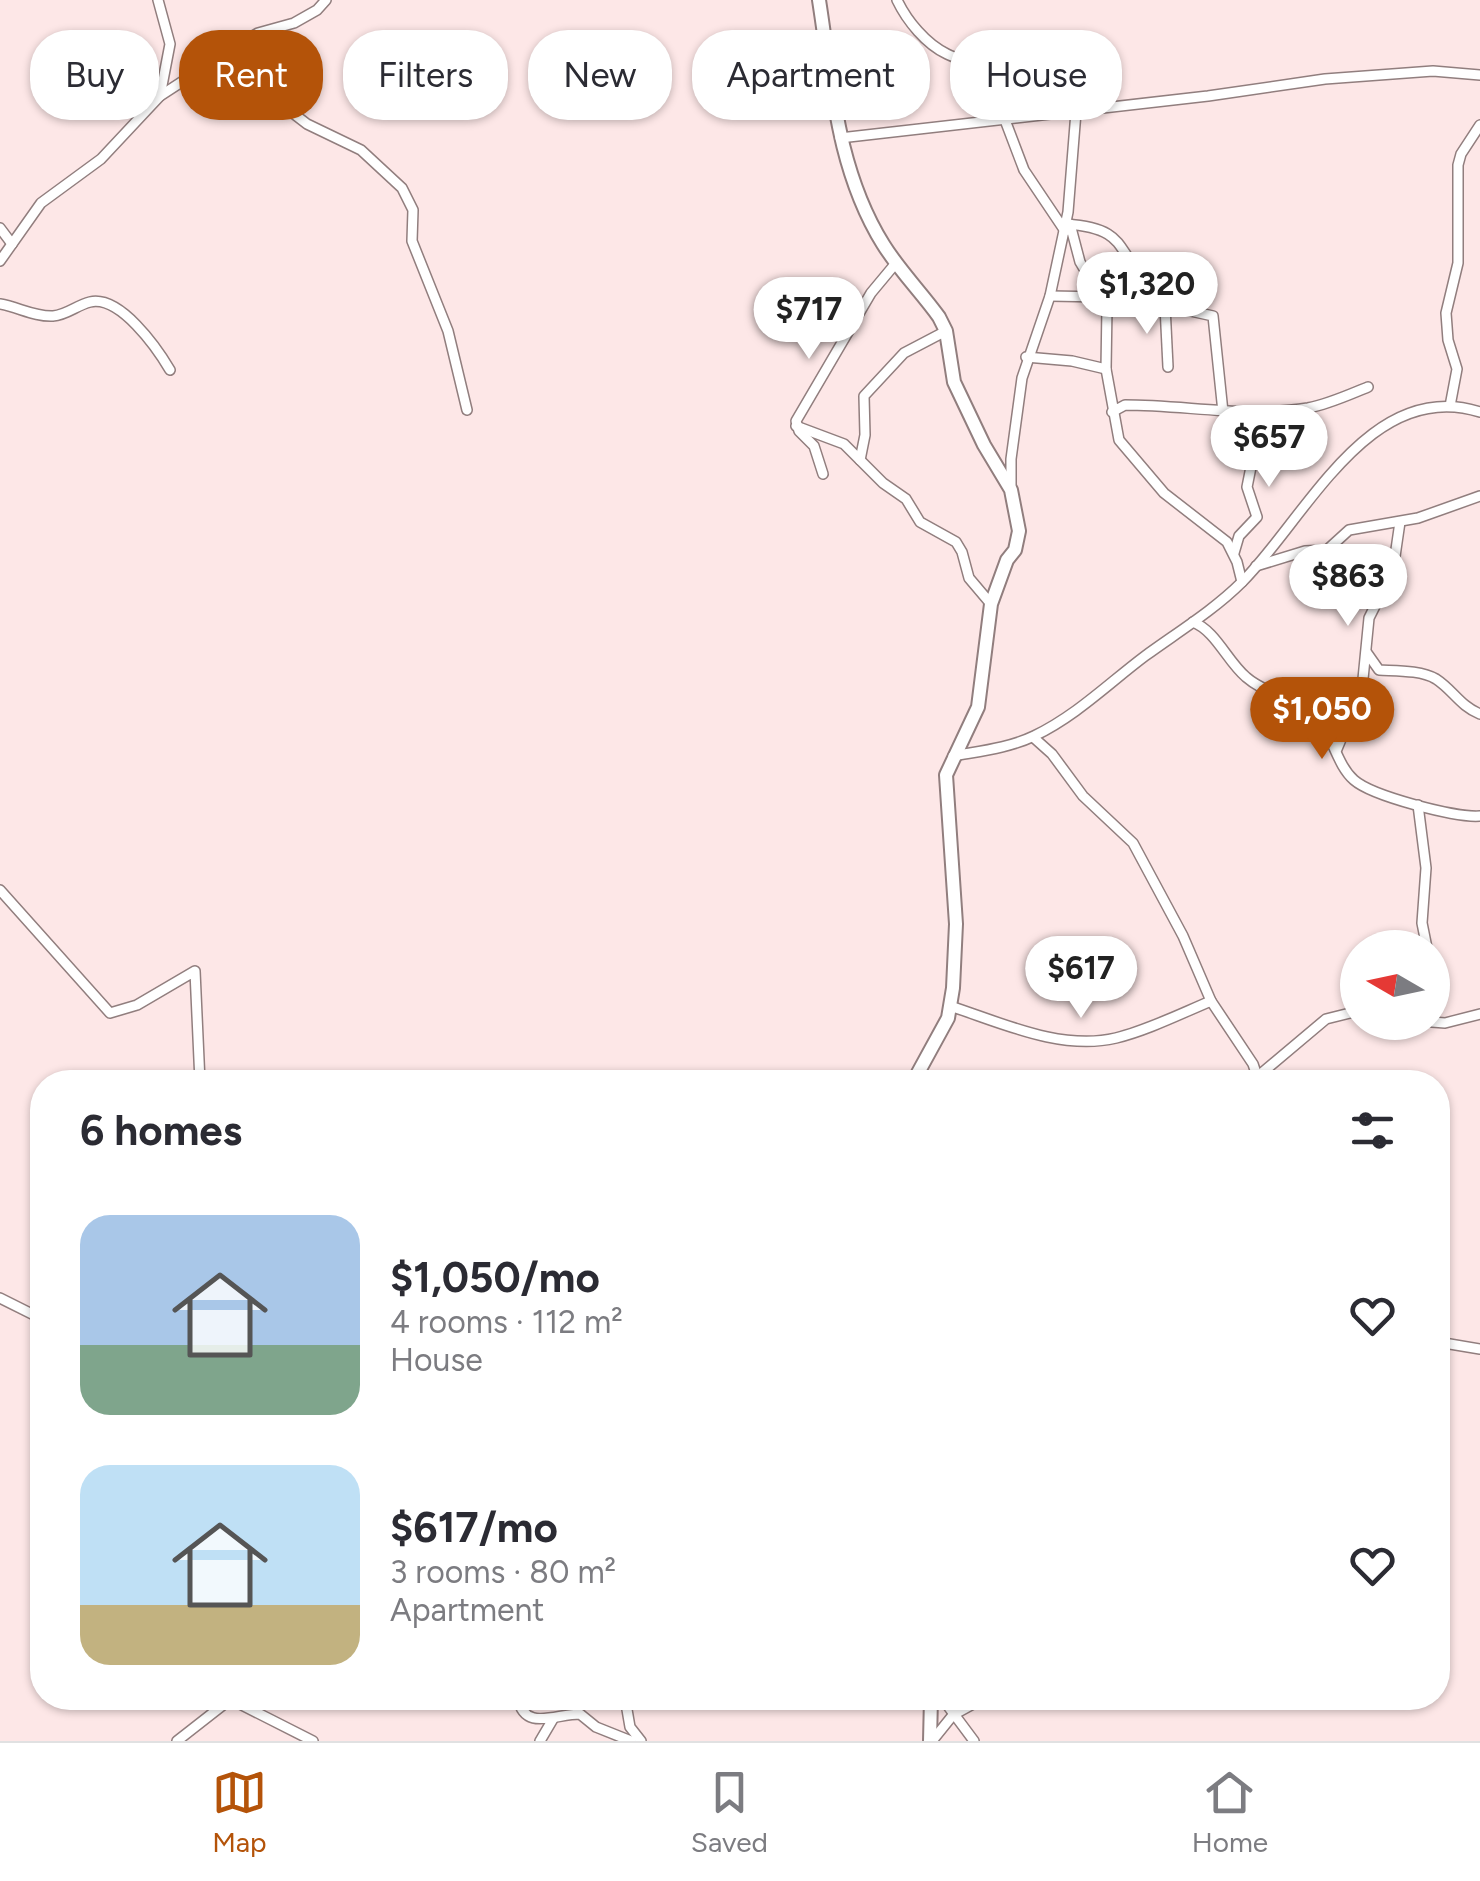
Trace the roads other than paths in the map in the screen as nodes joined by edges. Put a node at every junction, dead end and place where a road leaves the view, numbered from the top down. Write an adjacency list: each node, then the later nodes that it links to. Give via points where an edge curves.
1 (158, 0): 8 (street, via 170,44)
2 (326, 0): 5 (street, via 294,23)
3 (818, 0): 15 (street)
4 (897, 0): 13 (street, via 938,49 982,68)
5 (269, 30)
6 (1480, 76): 9 (street, via 1433,71 1343,77)
7 (179, 84): 8 (street)
8 (160, 96): 18 (street, via 101,159 41,204)
9 (1122, 106)
10 (303, 120): 33 (street, via 361,150 402,188 413,210 412,240 448,331)
11 (1013, 120): 13 (street)
12 (1076, 120): 16 (street)
13 (1005, 121): 15 (street); 16 (street, via 1024,170)
14 (1480, 124): 32 (street, via 1458,165 1458,263 1446,313 1457,369)
15 (840, 138): 20 (street, via 873,226)
16 (1067, 227): 21 (street, via 1097,228 1118,240 1135,270); 22 (street); 23 (street)
17 (0, 228): 18 (street)
18 (12, 244): 19 (street)
19 (0, 261)
20 (896, 263): 26 (street); 38 (street, via 871,294)
21 (1154, 284)
22 (1102, 294): 23 (street); 25 (street); 29 (street, via 1109,317)
23 (1050, 296): 27 (street)
24 (0, 304): 30 (street, via 52,316 106,303 147,335)
25 (1166, 306): 28 (street); 35 (street, via 1213,316)
26 (946, 331): 39 (street, via 904,353 864,396); 41 (street, via 954,382)
27 (1026, 357): 29 (street); 41 (street)
28 (1168, 367)
29 (1106, 369): 34 (street)
30 (170, 370)
31 (1368, 387): 36 (street, via 1308,408)
32 (1450, 406): 37 (street); 45 (street, via 1413,410 1362,444)
33 (467, 410)
34 (1112, 412): 35 (street, via 1125,404); 44 (street, via 1130,456)
35 (1222, 412): 36 (street)
36 (1252, 412): 44 (street, via 1247,487 1257,518 1239,536)
37 (1480, 412)
38 (796, 426): 39 (street, via 844,444); 40 (street, via 814,446)
39 (860, 460): 47 (street, via 906,499 924,525 956,542 969,578)
40 (823, 474)
41 (1012, 490): 47 (street, via 1019,531)
42 (1480, 496): 43 (street)
43 (1400, 522): 45 (street, via 1349,530 1327,550); 49 (street, via 1393,570 1369,618)
44 (1234, 553): 46 (street)
45 (1256, 566): 46 (street)
46 (1242, 582): 48 (street)
47 (991, 604): 53 (street, via 978,708)
48 (1192, 622): 51 (street); 52 (street, via 1254,684 1310,712)
49 (1367, 653): 50 (street, via 1379,670 1436,679); 52 (street, via 1359,700)
50 (1480, 714)
51 (1033, 737): 53 (street); 58 (street, via 1133,843)
52 (1337, 749): 54 (street, via 1354,780)
53 (953, 756): 59 (street, via 946,775 956,924)
54 (1418, 806): 55 (street); 57 (street, via 1425,842)
55 (1480, 816)
56 (0, 890): 63 (street, via 110,1013 195,971)
57 (1424, 930)
58 (1210, 1002): 59 (street, via 1122,1036 1083,1041); 65 (street)
59 (950, 1006): 64 (street)
60 (1480, 1014): 62 (street)
61 (1340, 1016): 66 (street, via 1326,1019)
62 (1450, 1022)
63 (199, 1070)
64 (920, 1070)
65 (1254, 1070)
66 (1269, 1070)
67 (0, 1298): 68 (street)
68 (30, 1313)
69 (1450, 1344): 70 (street)
70 (1480, 1349)
71 (216, 1710): 78 (street)
72 (254, 1710): 79 (street)
73 (521, 1710): 77 (street)
74 (626, 1710): 82 (street)
75 (931, 1710): 83 (street)
76 (951, 1711): 83 (street); 84 (street)
77 (553, 1719): 80 (street); 81 (street, via 580,1714)
78 (177, 1741)
79 (313, 1741)
80 (540, 1741)
81 (631, 1741)
82 (641, 1741)
83 (931, 1741)
84 (974, 1741)

